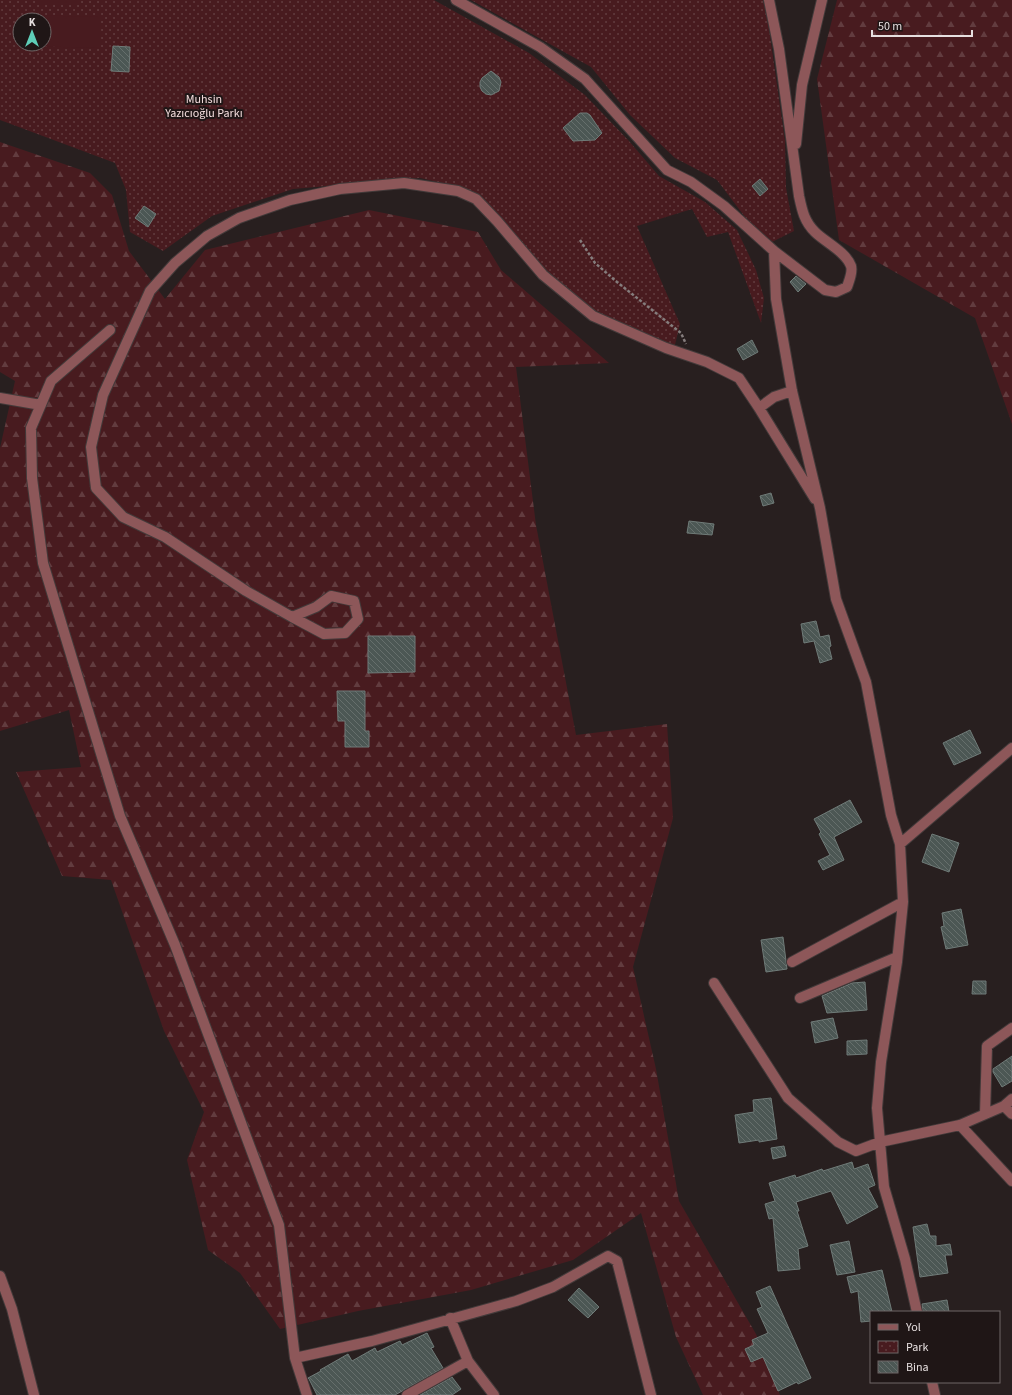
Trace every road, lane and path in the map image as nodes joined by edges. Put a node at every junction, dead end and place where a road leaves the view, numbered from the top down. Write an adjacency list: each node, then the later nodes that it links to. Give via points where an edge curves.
1 (456, 0): 6 (street, via 540,47 585,79 667,170 691,182 724,206)
2 (769, 0): 4 (street, via 779,49)
3 (822, 0): 4 (street, via 802,85)
4 (794, 160): 6 (street, via 804,217 814,232 845,257 851,267 847,287 836,292 825,290)
5 (580, 240): 8 (path, via 595,263 682,333)
6 (774, 251): 9 (street, via 776,299)
7 (110, 330): 11 (street, via 51,381)
8 (692, 357): 12 (street, via 739,378); 14 (street, via 593,316 543,275 476,199 458,190 404,183 340,189 290,200 239,218 207,236 175,263 150,291 103,395 91,447 96,488 123,518 165,537 246,591)
9 (792, 391): 12 (street, via 774,397); 13 (street)
10 (0, 398): 11 (street)
11 (41, 405): 32 (street, via 31,428 32,478 42,563 120,816 175,945 279,1226)
12 (759, 408): 13 (street)
13 (820, 508): 16 (street, via 836,599 866,682 891,815)
14 (292, 617): 14 (street, via 324,634 345,633 358,619 354,601 331,596 316,607)
15 (1012, 748): 16 (street)
16 (900, 844): 17 (street)
17 (903, 902): 18 (street); 19 (street)
18 (897, 957): 21 (street); 27 (street, via 880,1062)
19 (792, 962)
20 (714, 983): 27 (street, via 788,1098 838,1142 856,1151)
21 (800, 998)
22 (1012, 1028): 24 (street, via 987,1046)
23 (1008, 1102): 24 (street); 25 (street)
24 (985, 1114): 26 (street)
25 (1012, 1114)
26 (960, 1125): 27 (street); 28 (street)
27 (880, 1142): 30 (street, via 884,1187)
28 (1012, 1181)
29 (0, 1276): 35 (street, via 12,1309)
30 (917, 1311)
31 (450, 1318): 32 (street, via 372,1341); 33 (street); 39 (street, via 516,1301 553,1287 608,1256 617,1261)
32 (295, 1358): 36 (street)
33 (468, 1361): 37 (street); 38 (street)
34 (932, 1383): 40 (street)
35 (34, 1395)
36 (307, 1395)
37 (407, 1395)
38 (494, 1395)
39 (651, 1395)
40 (935, 1395)

